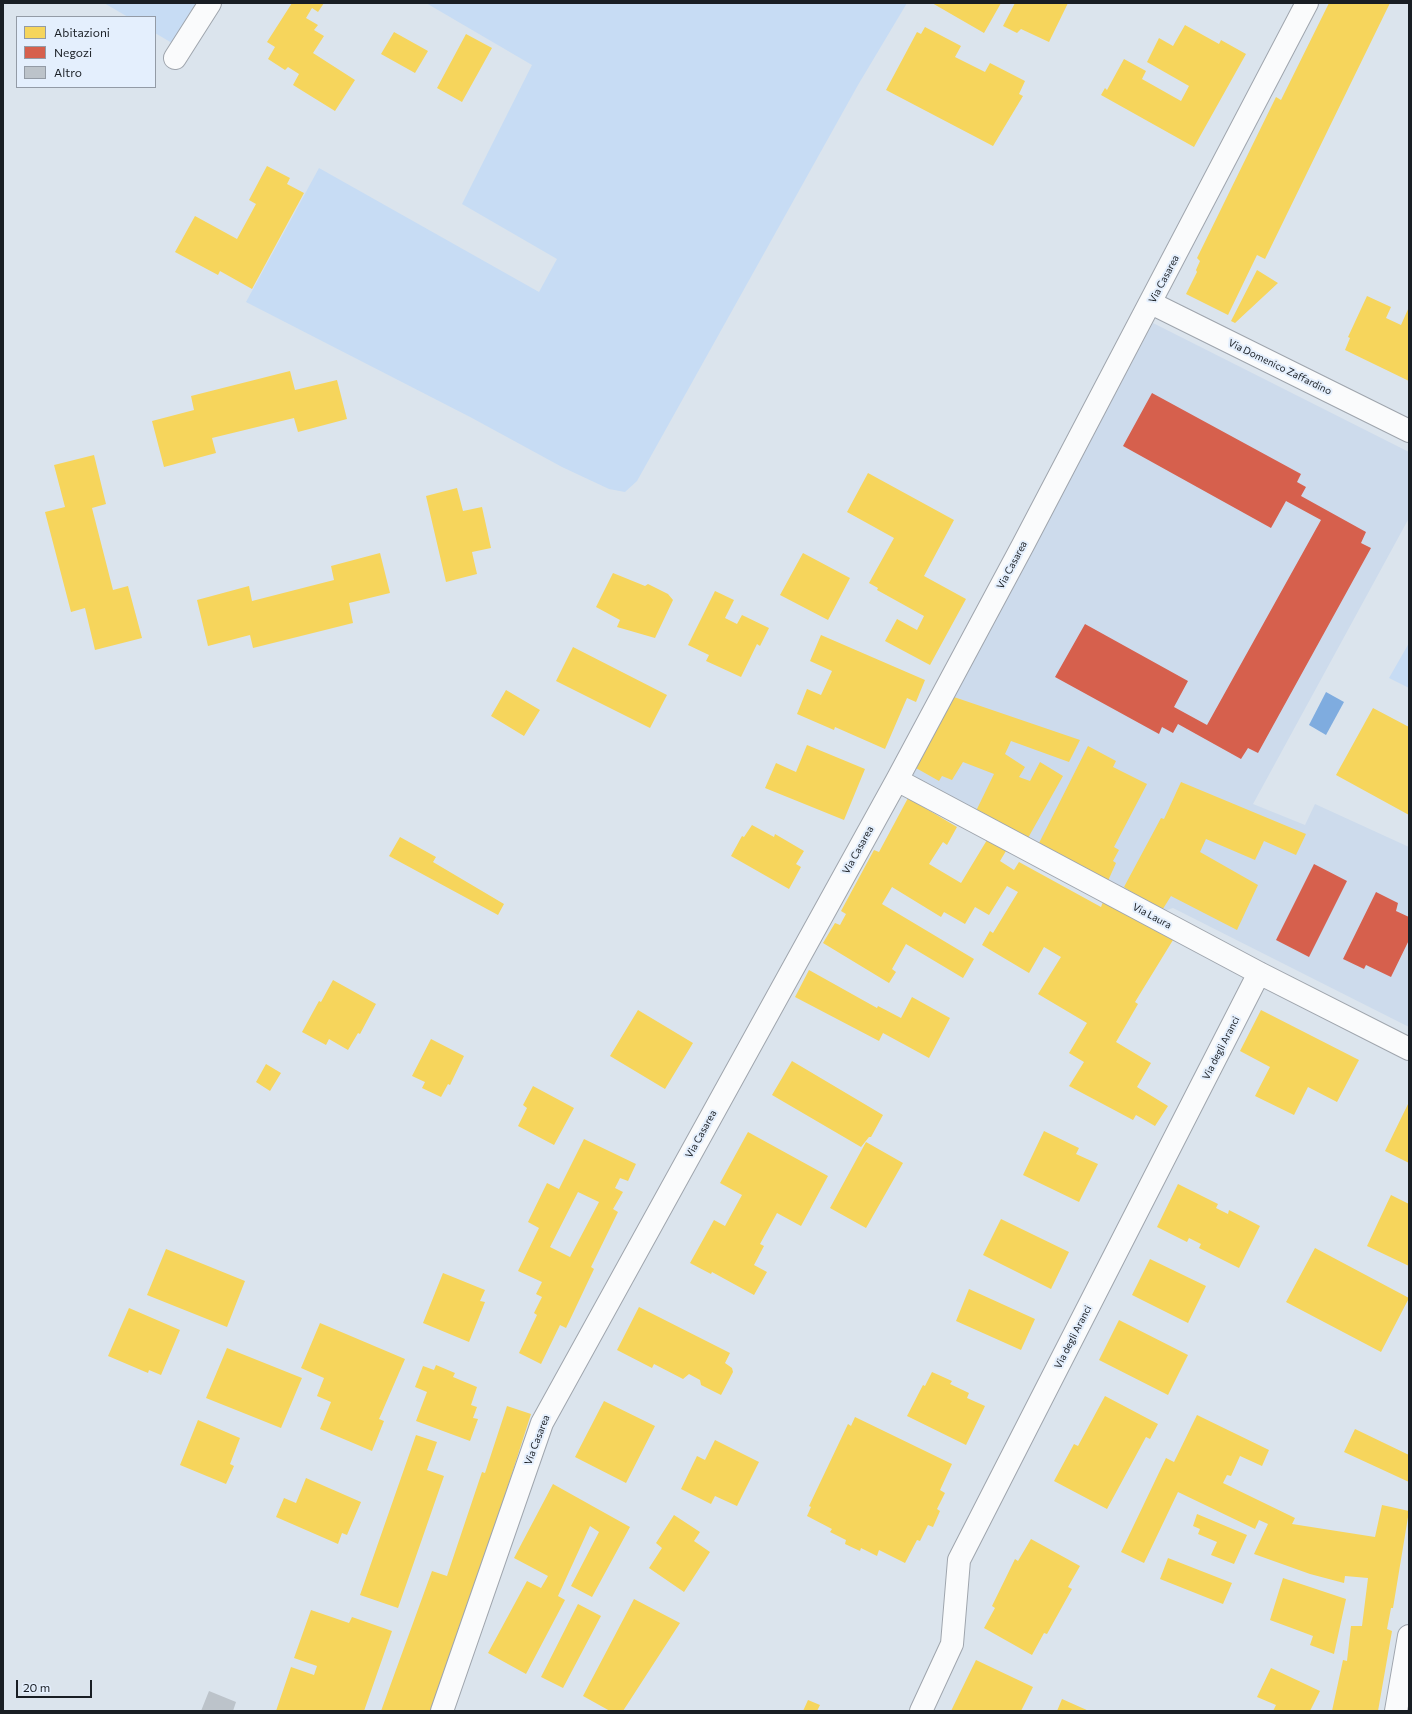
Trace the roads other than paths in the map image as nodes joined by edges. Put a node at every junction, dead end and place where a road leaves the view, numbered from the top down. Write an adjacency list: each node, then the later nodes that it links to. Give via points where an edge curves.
1 (210, 3): 3 (street)
2 (1307, 3): 4 (street, Via Casarea)
3 (175, 58)
4 (1151, 303): 5 (street, Via Domenico Zaffardino); 6 (street, Via Casarea)
5 (1409, 431)
6 (897, 780): 7 (street, Via Laura); 10 (street, Via Casarea, via 542,1423)
7 (1259, 973): 8 (street, Via Laura); 11 (street, Via degli Aranci, via 959,1560 952,1644)
8 (1409, 1049)
9 (1409, 1636): 12 (street)
10 (442, 1711)
11 (921, 1711)
12 (1396, 1711)

